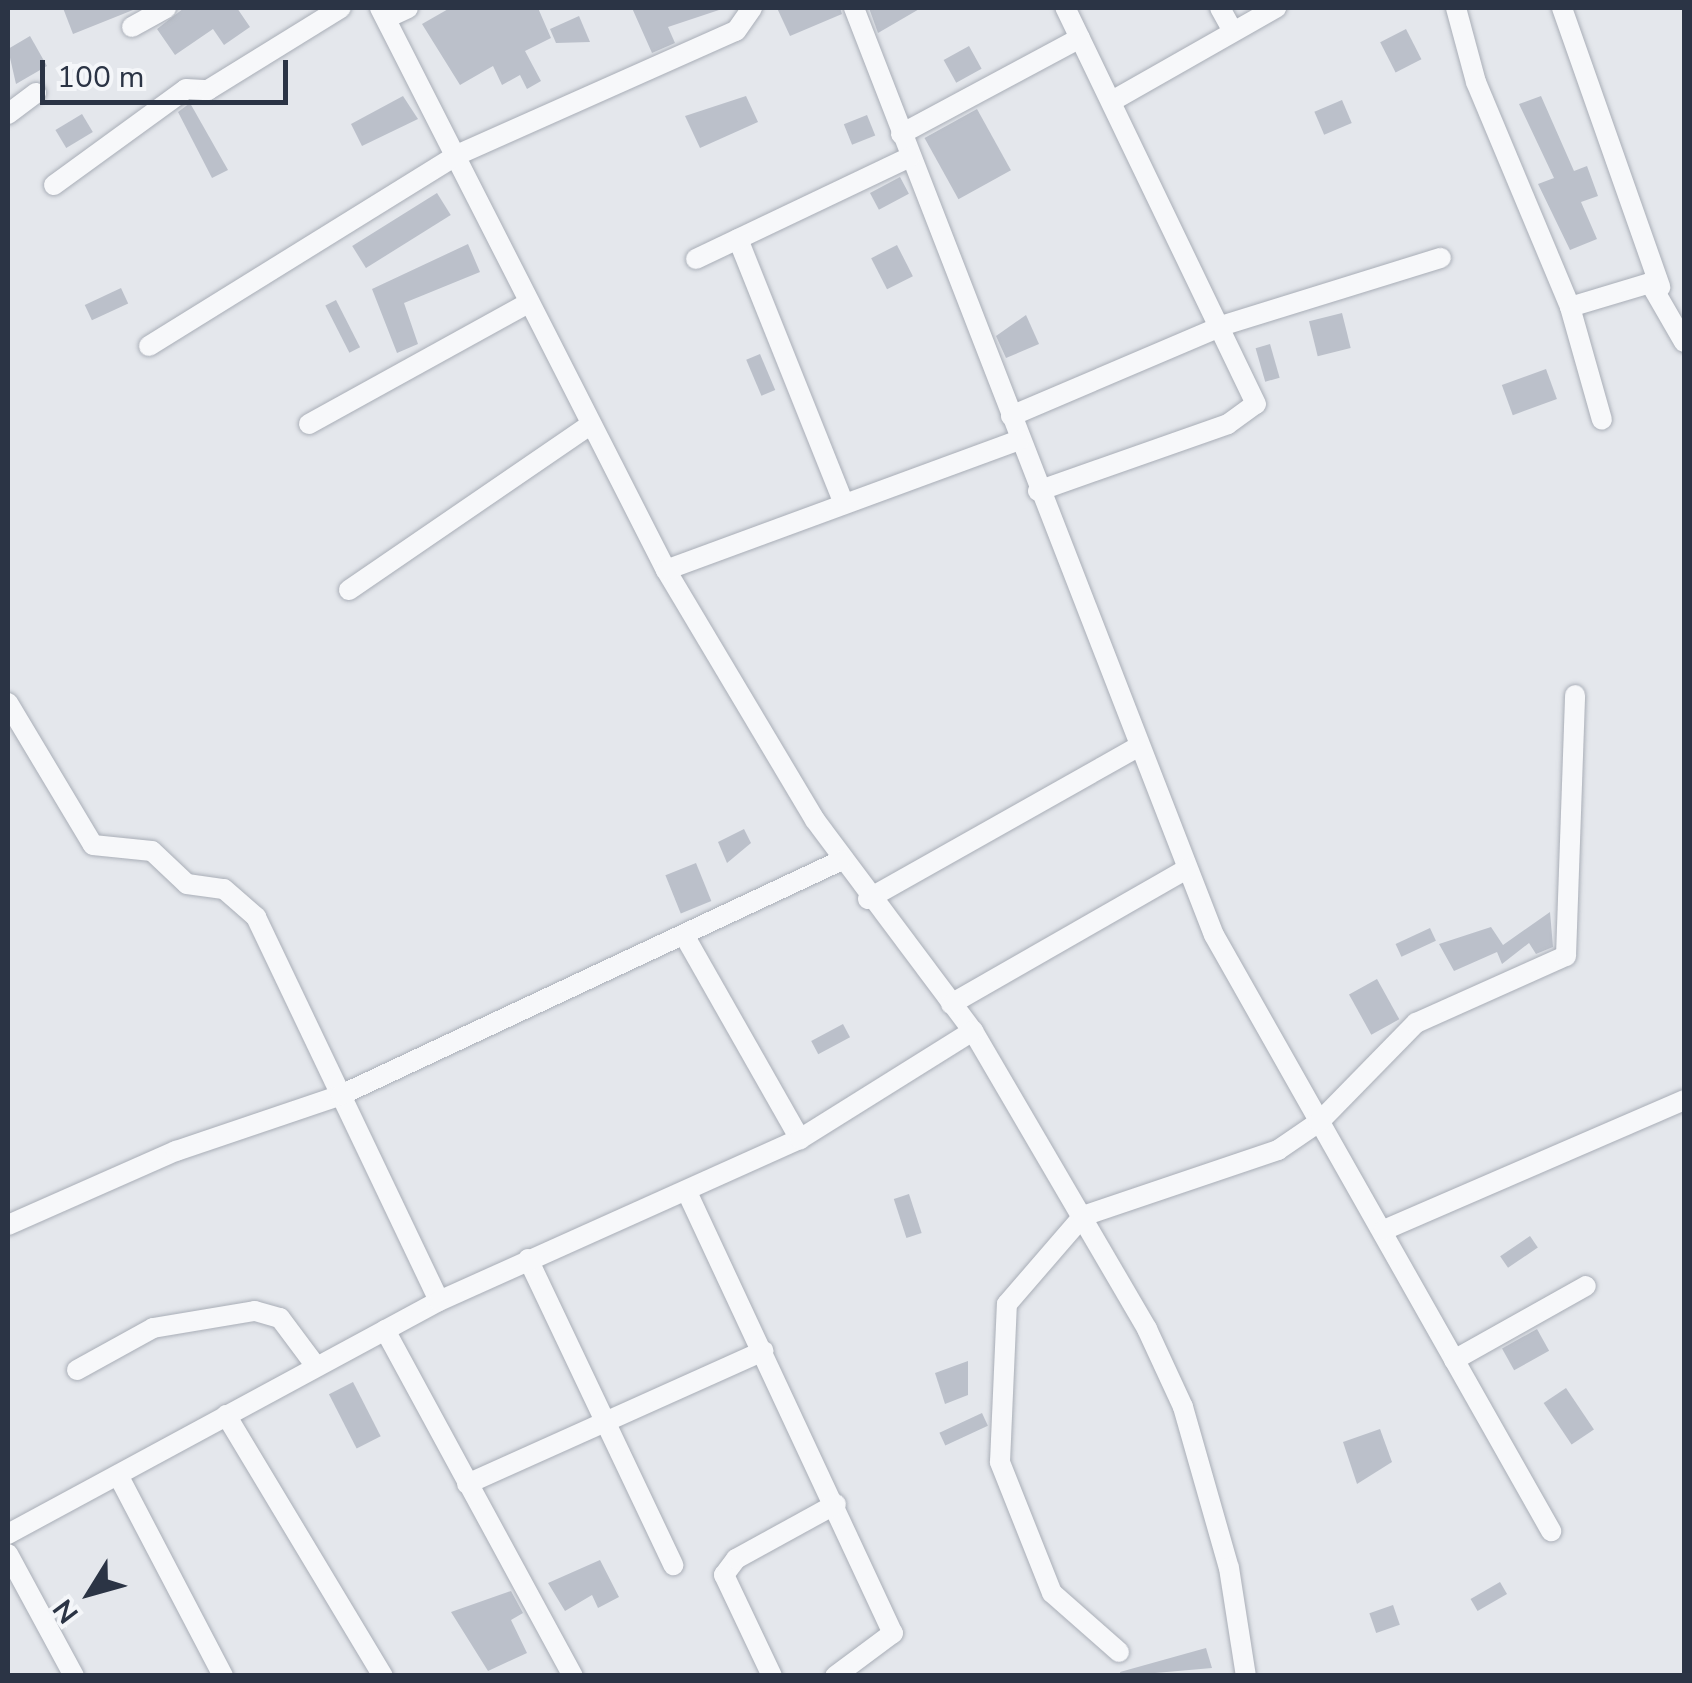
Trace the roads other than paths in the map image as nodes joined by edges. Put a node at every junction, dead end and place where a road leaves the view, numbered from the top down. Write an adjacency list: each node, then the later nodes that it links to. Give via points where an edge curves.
1 (166, 8): 12 (street)
2 (341, 8): 21 (street, via 208,90 186,89)
3 (408, 8): 11 (street)
4 (752, 8): 19 (street, via 736,31)
5 (854, 8): 18 (street)
6 (1065, 8): 14 (street)
7 (1220, 8): 13 (street)
8 (1276, 8): 13 (street)
9 (1456, 8): 27 (street, via 1476,82)
10 (1562, 8): 25 (street)
11 (383, 13): 19 (street)
12 (132, 27)
13 (1232, 32): 16 (street)
14 (1080, 38): 16 (street); 18 (street)
15 (36, 93): 17 (street)
16 (1112, 102): 28 (street)
17 (8, 114)
18 (901, 134): 20 (street)
19 (457, 154): 26 (street); 30 (street)
20 (910, 157): 22 (street); 31 (street)
21 (54, 185)
22 (738, 239): 24 (street); 37 (street)
23 (1441, 258): 28 (street)
24 (696, 259)
25 (1660, 288): 27 (street, via 1638,284); 29 (street)
26 (528, 303): 33 (street); 34 (street)
27 (1570, 307): 32 (street)
28 (1224, 325): 31 (street); 36 (street, via 1256,404 1228,424)
29 (1684, 342)
30 (149, 346)
31 (1011, 416): 35 (street)
32 (1602, 420)
33 (309, 424)
34 (590, 425): 38 (street); 39 (street)
35 (1020, 440): 36 (street); 37 (street)
36 (1038, 490): 42 (street)
37 (844, 504): 38 (street)
38 (666, 570): 43 (street)
39 (350, 590)
40 (1575, 695): 51 (street, via 1566,956 1416,1024)
41 (8, 703): 49 (street, via 92,845 142,847 187,884 246,904)
42 (1138, 747): 44 (street); 45 (street)
43 (842, 860): 45 (street); 46 (street)
44 (1187, 870): 47 (street); 51 (street)
45 (868, 899): 47 (street)
46 (684, 935): 49 (street); 52 (street)
47 (951, 1004): 48 (street)
48 (973, 1032): 52 (street); 54 (street)
49 (341, 1096): 55 (street, via 176,1150); 59 (street)
50 (1684, 1100): 56 (street)
51 (1319, 1122): 54 (street, via 1252,1163); 56 (street)
52 (800, 1139): 53 (street)
53 (687, 1192): 57 (street); 61 (street)
54 (1083, 1216): 74 (street, via 1007,1304 996,1442 1046,1583); 81 (street, via 1183,1407 1229,1568)
55 (8, 1226)
56 (1384, 1230): 62 (street)
57 (528, 1260): 59 (street); 66 (street)
58 (1586, 1286): 62 (street)
59 (439, 1300): 60 (street)
60 (385, 1330): 63 (street); 68 (street)
61 (763, 1352): 66 (street); 69 (street)
62 (1454, 1360): 70 (street)
63 (315, 1365): 64 (street, via 280,1318 255,1311 153,1328); 65 (street)
64 (77, 1370)
65 (226, 1415): 67 (street); 77 (street)
66 (604, 1421): 68 (street); 73 (street)
67 (118, 1475): 71 (street); 76 (street)
68 (467, 1484): 78 (street)
69 (836, 1504): 79 (street, via 736,1559 724,1575); 80 (street, via 894,1633)
70 (1551, 1531)
71 (8, 1534)
72 (8, 1554): 75 (street)
73 (673, 1565)
74 (1119, 1652)
75 (74, 1676)
76 (223, 1676)
77 (384, 1676)
78 (573, 1676)
79 (772, 1676)
80 (835, 1676)
81 (1246, 1676)

